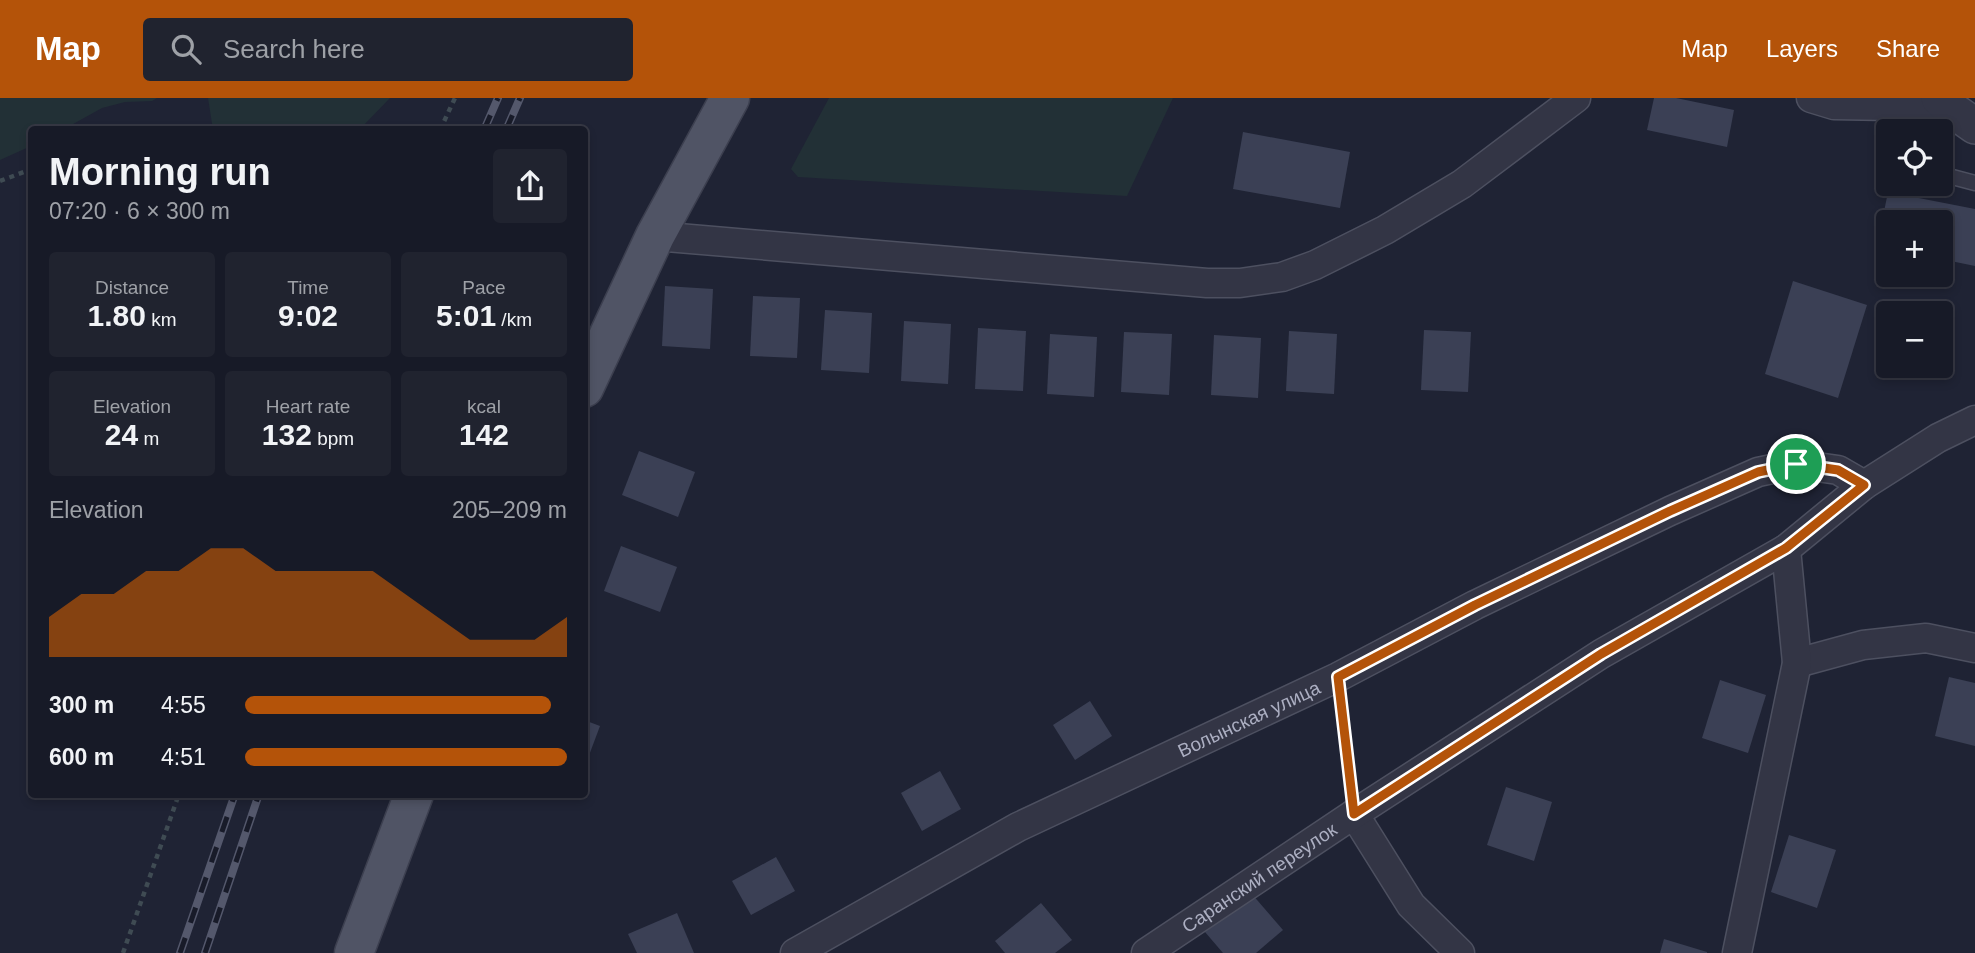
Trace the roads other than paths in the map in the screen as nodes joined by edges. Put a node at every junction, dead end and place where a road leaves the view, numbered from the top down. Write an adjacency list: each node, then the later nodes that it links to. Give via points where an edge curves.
1 (730, 98): 8 (main road)
2 (1576, 98): 8 (street, via 1462,184 1385,230 1282,277 1207,283)
3 (1811, 98): 5 (street)
4 (1954, 110): 5 (street)
5 (1897, 118)
6 (1953, 177): 7 (lane)
7 (1975, 183)
8 (655, 236): 9 (main road)
9 (588, 379)
10 (1975, 420): 11 (street, Саранский переулок)
11 (1864, 485): 12 (street, Саранский переулок); 18 (street, Волынская улица, via 1838,470 1796,464 1758,472 1018,827)
12 (1786, 548): 14 (street); 16 (street, Саранский переулок, via 1601,654)
13 (1975, 648): 14 (street, via 1926,638 1863,645)
14 (1797, 663): 21 (street)
15 (412, 798): 17 (main road)
16 (1354, 814): 19 (street, Саранский переулок); 20 (street, via 1411,905)
17 (354, 953)
18 (795, 953)
19 (1146, 953)
20 (1460, 953)
21 (1737, 953)

